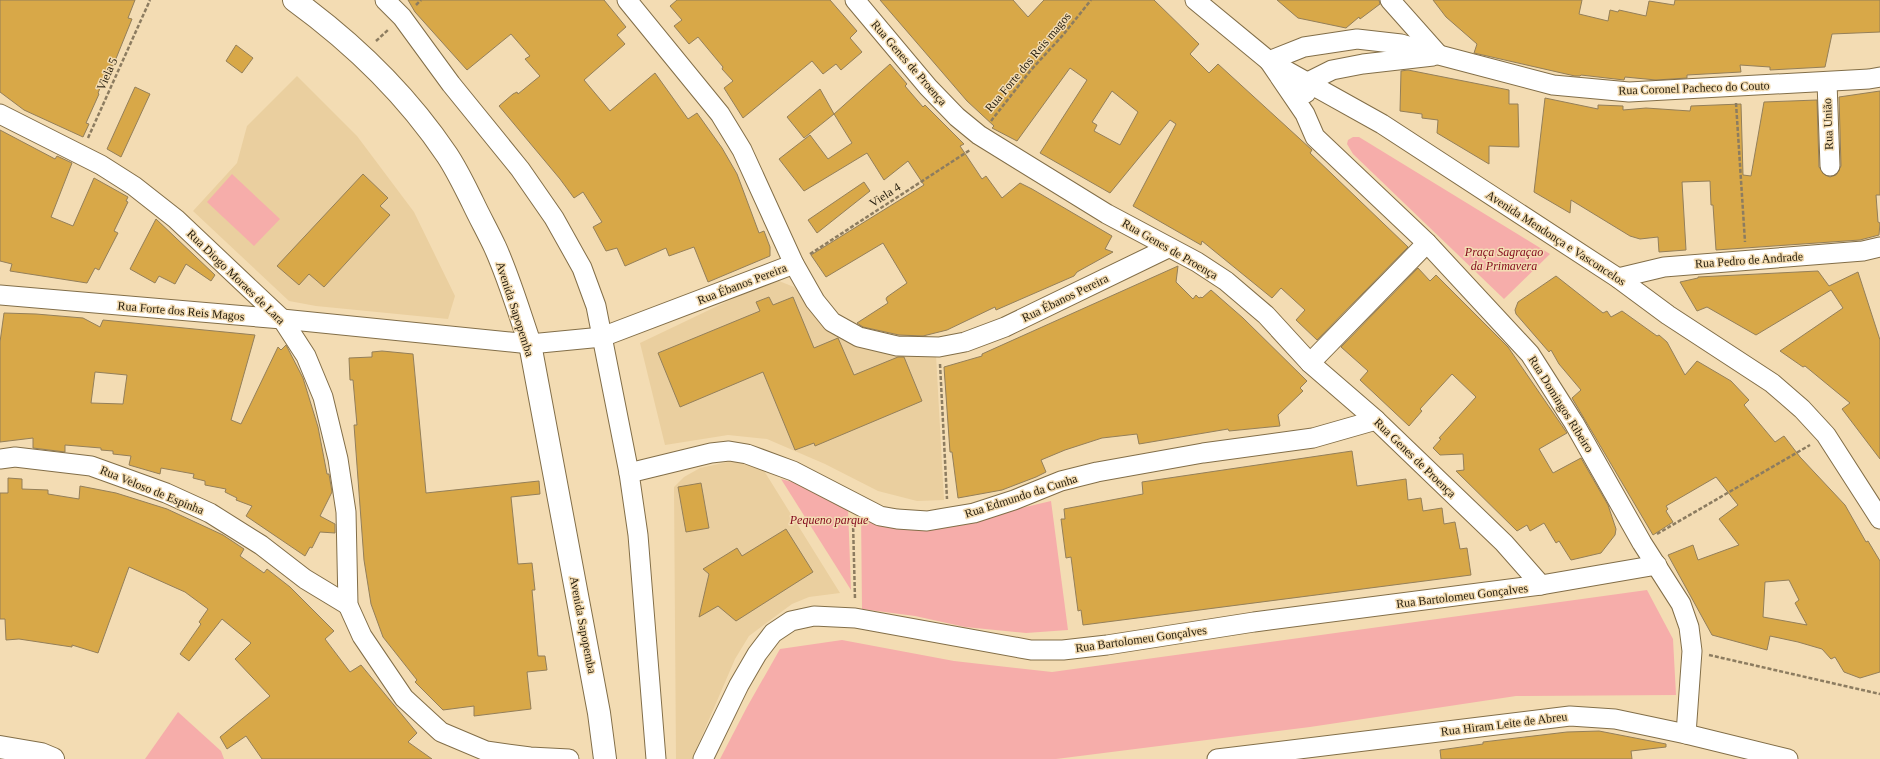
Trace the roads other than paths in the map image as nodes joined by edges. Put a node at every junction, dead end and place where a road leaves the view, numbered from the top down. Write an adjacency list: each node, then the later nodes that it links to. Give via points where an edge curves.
1 (294, 0): 23 (main road, Avenida Sapopemba, via 325,23 378,71 448,156 495,247)
2 (385, 0): 22 (street, via 402,17 451,84 520,169 554,218 582,268 596,306)
3 (626, 0): 18 (street, via 720,114 742,150)
4 (855, 0): 17 (street, Rua Genes de Proença, via 928,87 979,135 1107,214)
5 (1195, 0): 8 (street, Avenida Mendonça e Vasconcelos)
6 (1390, 0): 7 (street)
7 (1439, 56): 8 (street, Rua Coronel Pacheco do Couto, via 1400,44 1357,39 1304,47); 10 (street, Rua Coronel Pacheco do Couto, via 1553,85 1629,92); 11 (street, Rua Coronel Pacheco do Couto, via 1332,70)
8 (1269, 61): 11 (street, Avenida Mendonça e Vasconcelos); 13 (street, Rua Domingos Ribeiro)
9 (1880, 77): 10 (street, Rua Coronel Pacheco do Couto)
10 (1827, 82): 14 (street, Rua União)
11 (1306, 83): 13 (street, Rua Domingos Ribeiro); 19 (street, Avenida Mendonça e Vasconcelos, via 1382,124)
12 (0, 114): 21 (street, Rua Diogo Moraes de Lara, via 101,164 134,186 176,219)
13 (1305, 114): 15 (street, Rua Domingos Ribeiro, via 1315,137)
14 (1830, 166)
15 (1427, 243): 24 (street); 29 (street, Rua Domingos Ribeiro, via 1530,354 1574,423)
16 (1880, 247): 19 (street, Rua Pedro de Andrade, via 1863,251 1664,266)
17 (1168, 248): 18 (street, Rua Ébanos Pereira, via 1005,327 965,342 939,347 897,346 859,337 832,322 815,301); 24 (street, Rua Genes de Proença, via 1197,262 1226,281 1266,315)
18 (794, 264): 22 (street, Rua Ébanos Pereira)
19 (1618, 278): 28 (street, Avenida Mendonça e Vasconcelos, via 1668,315 1772,383 1802,409 1826,435)
20 (0, 295): 21 (street, Rua Forte dos Reis Magos)
21 (282, 319): 23 (street, Rua Forte dos Reis Magos); 31 (street, Rua Diogo Moraes de Lara, via 306,356 324,397 338,459 346,512)
22 (602, 337): 23 (street, Rua Ébanos Pereira); 27 (street)
23 (530, 344): 37 (main road, Avenida Sapopemba, via 599,713)
24 (1310, 363): 25 (street, Rua Genes de Proença)
25 (1376, 420): 27 (street, Rua Edmundo da Cunha, via 1313,438 1203,453 1097,472 1061,481 974,513 927,521 880,516 793,471 748,454 729,451 711,453); 30 (street, Rua Genes de Proença, via 1504,543)
26 (0, 459): 31 (street, Rua Veloso de Espinha, via 15,457 91,466 166,494 210,513 261,545 305,580)
27 (630, 473): 38 (street, via 638,535)
28 (1880, 519)
29 (1657, 565): 30 (street, Rua Bartolomeu Gonçalves); 32 (street, Rua Domingos Ribeiro, via 1681,604 1689,627 1692,651)
30 (1541, 585): 39 (street, Rua Bartolomeu Gonçalves, via 1254,622 1063,650 1031,650 855,618 814,616 791,621 773,633 739,684)
31 (348, 605): 36 (street, via 362,636 404,698 441,732 486,751)
32 (1686, 734): 34 (street, Rua Hiram Leite de Abreu, via 1615,719 1570,716); 41 (street, Rua Hiram Leite de Abreu)
33 (0, 747): 35 (main road, via 41,754)
34 (1340, 752): 40 (street, Rua Hiram Leite de Abreu)
35 (53, 759)
36 (569, 759)
37 (605, 759)
38 (656, 759)
39 (703, 759)
40 (1217, 759)
41 (1788, 759)

